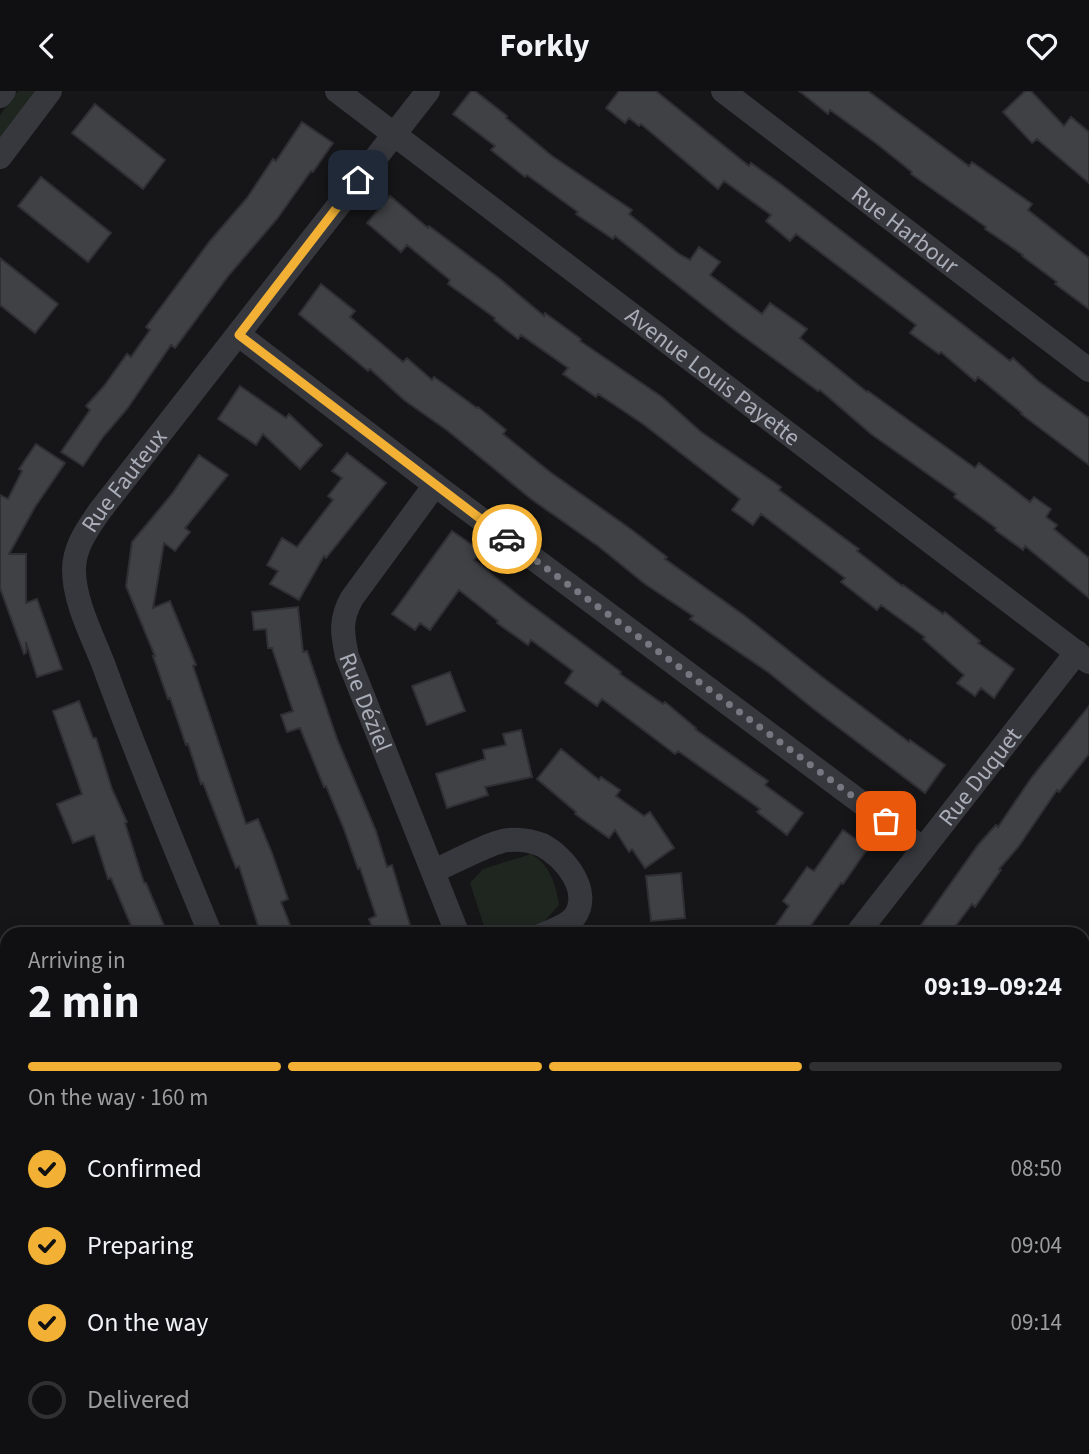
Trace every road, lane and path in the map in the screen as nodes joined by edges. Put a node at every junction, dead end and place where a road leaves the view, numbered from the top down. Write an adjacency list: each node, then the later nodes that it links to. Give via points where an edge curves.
1 (4, 91): 6 (street)
2 (50, 91): 8 (street)
3 (337, 91): 7 (street, Avenue Louis Payette)
4 (428, 91): 7 (street, Rue Fauteux)
5 (733, 94): 10 (street, Rue Harbour)
6 (0, 96)
7 (393, 134): 9 (street, Rue Fauteux); 12 (street, Avenue Louis Payette)
8 (0, 157)
9 (239, 335): 11 (street); 15 (street, Rue Fauteux, via 99,512 83,536 74,568 79,599)
10 (1089, 370)
11 (435, 485): 13 (street); 14 (street, Rue Déziel, via 352,599 341,629 347,656)
12 (1083, 657): 13 (street, Rue Duquet)
13 (922, 848): 18 (street, Rue Duquet)
14 (434, 871): 16 (street, Rue Déziel); 17 (street, via 507,839 542,846 559,859 582,895 575,916)
15 (208, 927)
16 (455, 927)
17 (559, 927)
18 (862, 927)

